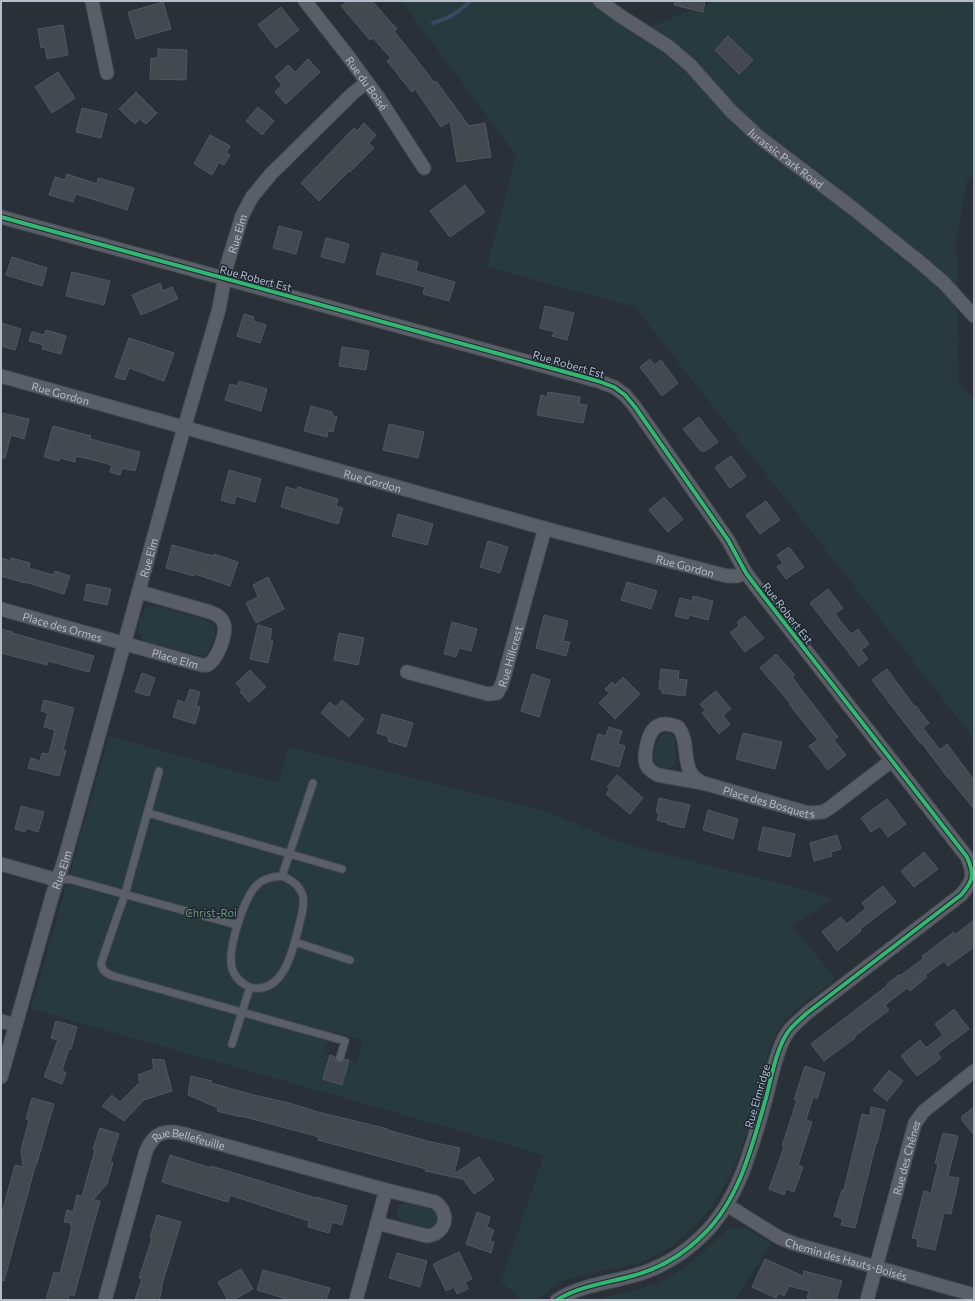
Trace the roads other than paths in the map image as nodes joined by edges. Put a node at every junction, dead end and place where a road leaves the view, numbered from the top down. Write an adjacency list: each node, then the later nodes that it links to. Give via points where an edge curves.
1 (92, 1): 4 (street)
2 (305, 1): 5 (street, Rue du Boisé)
3 (600, 1): 9 (street, Jurassic Park Road, via 674,51 690,65 731,112 759,137 922,264 944,283)
4 (107, 73)
5 (367, 82): 6 (street, Rue du Boisé); 8 (street, Rue Elm, via 270,174 256,192 241,220)
6 (424, 168)
7 (1, 217): 8 (street, Rue Robert Est)
8 (225, 279): 11 (street, Rue Elm, via 219,309); 13 (street, Rue Robert Est, via 598,380 614,387 625,395 642,416 728,540)
9 (974, 316)
10 (1, 376): 11 (street, Rue Gordon)
11 (185, 427): 12 (street, Rue Gordon); 14 (street, Rue Elm)
12 (545, 528): 13 (street, Rue Gordon, via 727,576); 17 (street, Rue Hillcrest, via 504,677 497,693 488,694)
13 (746, 573): 18 (street, Rue Robert Est)
14 (140, 592): 16 (street, Rue Elm); 16 (street, Place Elm, via 214,613 224,623 224,633 216,657 205,665)
15 (1, 609): 16 (street, Place des Ormes)
16 (125, 644): 28 (street, Rue Elm)
17 (407, 672)
18 (891, 761): 21 (street, Place des Bosquets, via 831,808 815,813); 26 (street, Rue Robert Est, via 967,857)
19 (159, 770): 22 (lane)
20 (313, 783): 23 (lane)
21 (703, 783): 21 (street, Place des Bosquets, via 689,770 684,737 678,727 667,724 654,728 647,743 645,757 648,768 658,775)
22 (148, 814): 23 (lane); 29 (lane)
23 (290, 854): 25 (lane); 27 (lane)
24 (1, 864): 28 (street)
25 (342, 869)
26 (973, 875): 42 (street, Rue Elmridge, via 970,884 961,895 807,1013 786,1034 742,1174)
27 (282, 876): 30 (lane, via 269,878 257,885 245,904); 31 (lane, via 300,889 303,898)
28 (57, 880): 29 (lane, via 68,879); 36 (street, Rue Elm)
29 (125, 894): 30 (lane); 34 (lane, via 102,963 105,973)
30 (237, 925): 33 (lane, via 231,961 235,975)
31 (295, 942): 32 (lane); 33 (lane, via 282,974 274,982 264,987)
32 (350, 960)
33 (250, 987): 34 (lane)
34 (242, 1012): 37 (lane); 38 (lane, via 345,1041)
35 (1, 1021): 36 (street)
36 (15, 1025): 40 (street, Rue Elm)
37 (232, 1044)
38 (340, 1058)
39 (974, 1071): 44 (street, Rue des Chênes, via 924,1111 915,1123)
40 (1, 1077)
41 (386, 1190): 43 (street); 43 (street, Rue Bellefeuille, via 435,1202 443,1210 445,1222 438,1233 427,1236); 46 (street, Rue Bellefeuille, via 184,1134 169,1131 160,1133 146,1151)
42 (727, 1205): 44 (street, Chemin des Hauts-Boisés, via 788,1241); 48 (street, Rue Elmridge, via 705,1233 663,1265 633,1276 585,1288)
43 (378, 1223): 47 (street)
44 (876, 1267): 45 (street, Chemin des Hauts-Boisés); 49 (street, Rue des Chênes)
45 (974, 1295)
46 (105, 1300)
47 (356, 1300)
48 (557, 1300)
49 (867, 1300)

